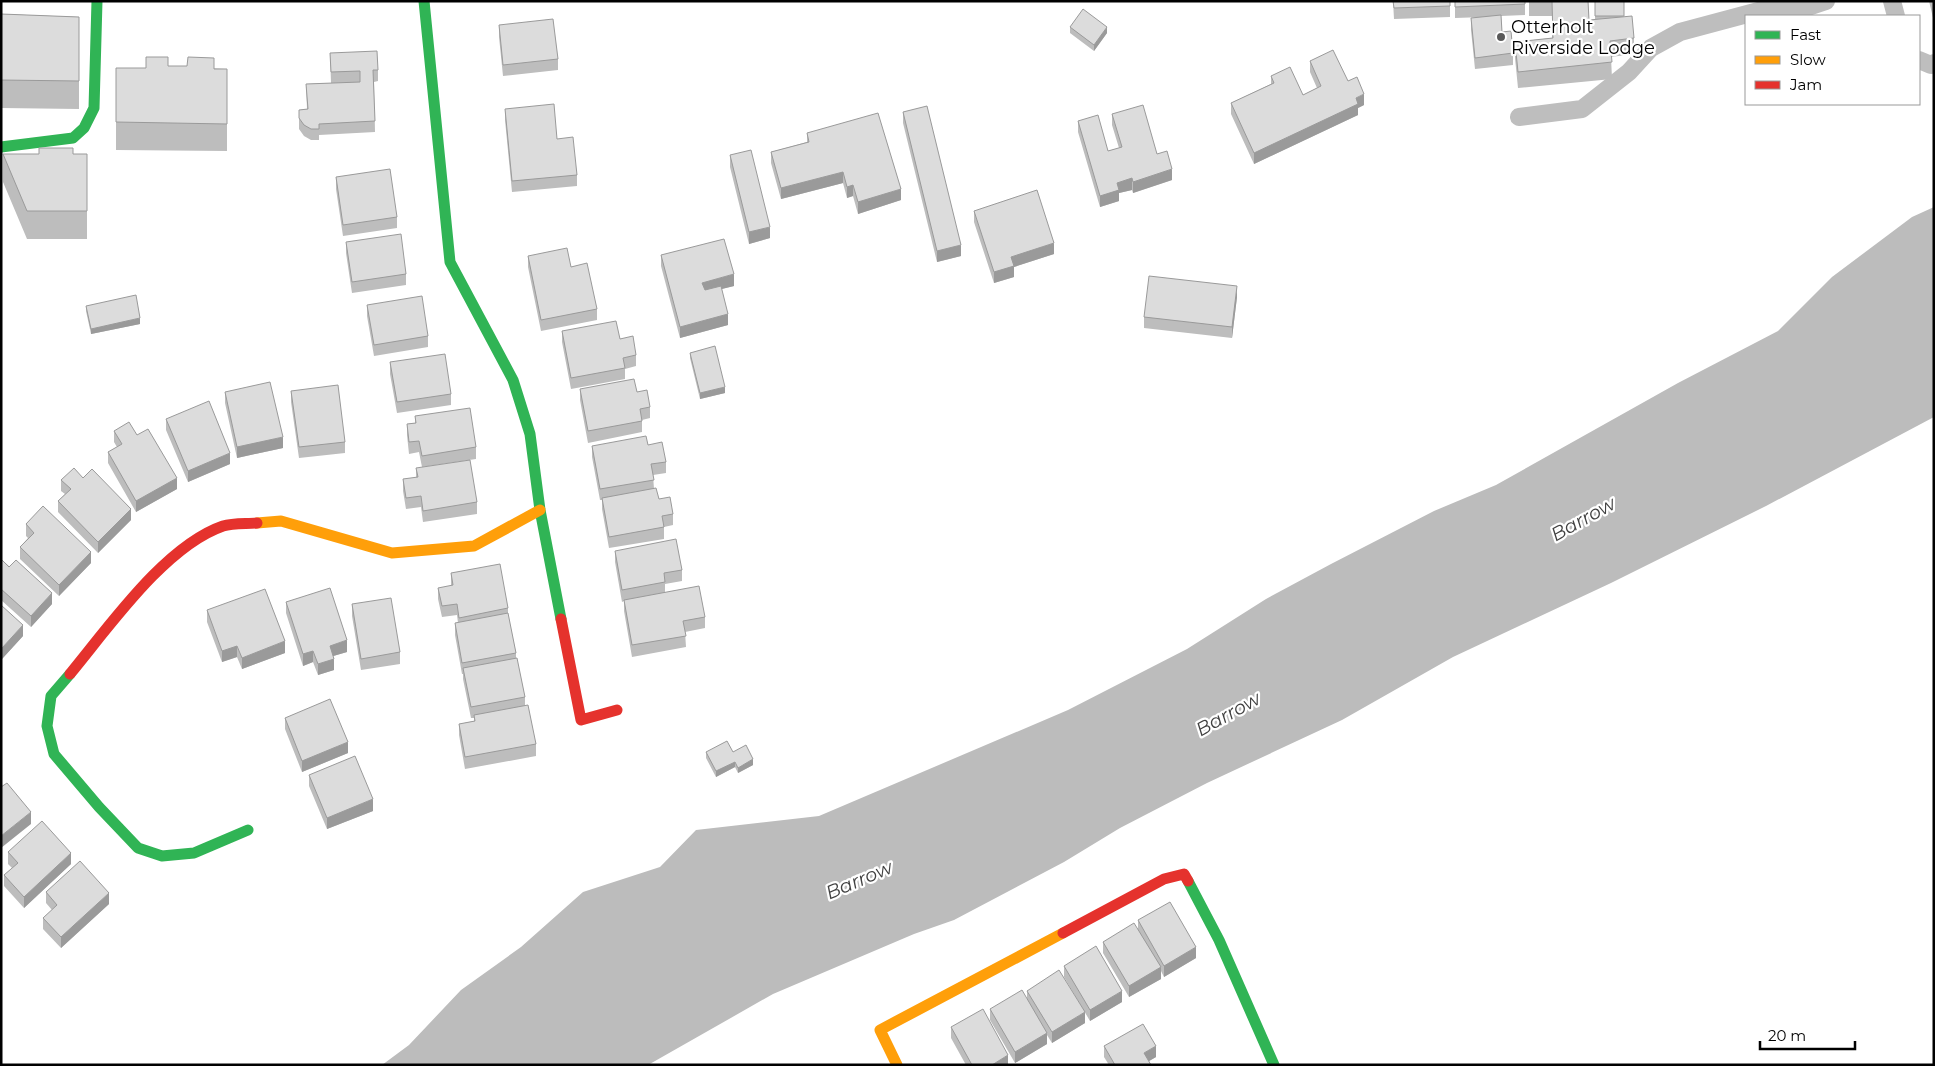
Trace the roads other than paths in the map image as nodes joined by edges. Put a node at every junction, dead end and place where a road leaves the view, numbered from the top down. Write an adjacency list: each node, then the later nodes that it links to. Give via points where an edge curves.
1 (97, 1): 9 (street, via 94,108 84,128 73,138)
2 (424, 1): 10 (street, via 450,262 513,380 530,434)
3 (1826, 1): 8 (lane, via 1808,7 1766,9 1680,32 1652,48 1629,72 1582,109)
4 (1892, 1): 5 (lane)
5 (1896, 15)
6 (1920, 60): 7 (lane)
7 (1934, 63)
8 (1519, 117)
9 (1, 147)
10 (540, 510): 11 (street, via 581,720); 12 (street, via 474,546 392,553 282,521 224,526 187,544 136,595 51,696 47,726 54,754 138,848 162,856 194,853)
11 (617, 710)
12 (248, 830)
13 (897, 1065): 14 (street, via 880,1030 1164,879 1184,874 1219,940)
14 (1274, 1065)

